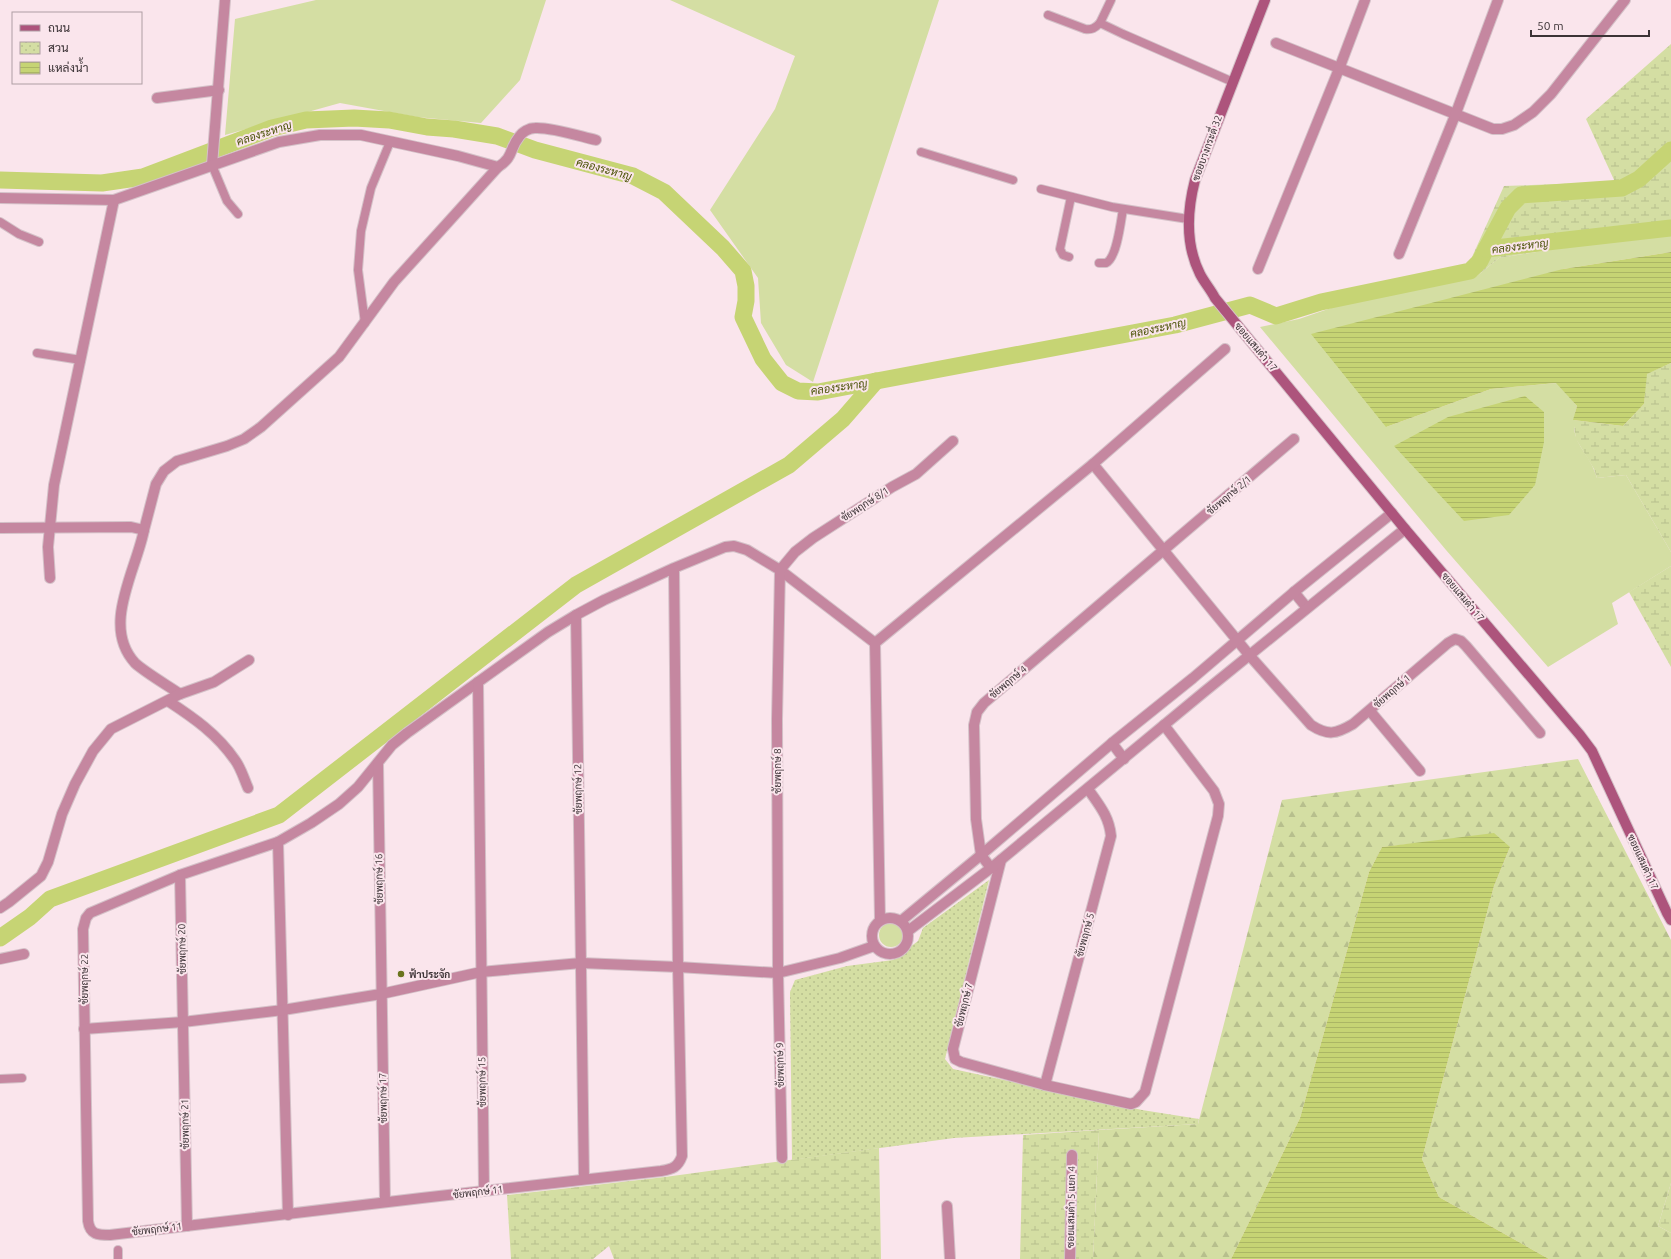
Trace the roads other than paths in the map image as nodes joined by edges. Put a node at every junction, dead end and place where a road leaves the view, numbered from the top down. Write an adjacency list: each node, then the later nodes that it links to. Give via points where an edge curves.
1 (225, 0): 12 (street)
2 (1111, 0): 8 (lane)
3 (1366, 0): 10 (street)
4 (1498, 0): 14 (street)
5 (1625, 0): 14 (street, via 1552,94 1514,125 1493,129)
6 (1262, 1): 11 (street, ซอยบางกระดี่ 32)
7 (1048, 15): 8 (lane, via 1090,30 1096,28)
8 (1100, 22): 11 (lane)
9 (1276, 43): 10 (street)
10 (1340, 69): 14 (street); 33 (street)
11 (1233, 82): 27 (street, ซอยบางกระดี่ 32, via 1195,180)
12 (219, 90): 13 (street); 18 (street)
13 (156, 98)
14 (1456, 113): 30 (street)
15 (596, 140): 19 (street, via 544,128 533,128 519,137 509,157)
16 (390, 142): 18 (street, via 361,135 320,135 279,142); 19 (street); 35 (lane, via 371,188 361,231 358,270)
17 (921, 152): 20 (lane)
18 (212, 162): 24 (street); 26 (lane, via 227,201)
19 (498, 166): 35 (street, via 394,282)
20 (1013, 180)
21 (1041, 189): 22 (lane)
22 (1071, 196): 25 (lane); 31 (lane, via 1060,249 1063,255)
23 (0, 198): 24 (street)
24 (114, 200): 38 (street)
25 (1124, 209): 27 (lane); 32 (lane, via 1114,251 1106,263)
26 (238, 214)
27 (1188, 219): 34 (street, ซอยบางกระดี่ 32, via 1191,247 1200,274)
28 (0, 222): 29 (lane, via 19,234)
29 (39, 242)
30 (1399, 254)
31 (1068, 257)
32 (1100, 263)
33 (1258, 269)
34 (1216, 298): 42 (street, ซอยแสมดำ 17)
35 (365, 323): 46 (street, via 340,357 261,427 244,439 177,461 164,471 156,484)
36 (1225, 349): 41 (street)
37 (38, 353): 38 (lane)
38 (81, 360): 43 (street, via 54,485)
39 (1294, 439): 47 (street, ชัยพฤกษ์ 2/1)
40 (953, 441): 49 (street, ชัยพฤกษ์ 8/1, via 916,474 813,538 795,552)
41 (1093, 464): 47 (street, ชัยพฤกษ์ 1); 55 (street)
42 (1392, 512): 45 (street, ซอยแสมดำ 17); 51 (street)
43 (50, 527): 44 (street); 46 (street, via 131,527); 50 (street)
44 (0, 528)
45 (1405, 529): 52 (street); 79 (street, ซอยแสมดำ 17, via 1592,751)
46 (144, 530): 61 (street, via 122,605 120,631 124,649 136,664)
47 (1163, 550): 54 (street, ชัยพฤกษ์ 1); 73 (street, ชัยพฤกษ์ 4, via 984,703 977,712 974,725 976,819)
48 (674, 568): 49 (street, via 724,547 734,546 747,550); 53 (street); 86 (street, ชัยพฤกษ์ 11)
49 (780, 570): 55 (street); 88 (street, ชัยพฤกษ์ 8, via 777,719)
50 (50, 578)
51 (1294, 592): 52 (street); 54 (street)
52 (1307, 608): 56 (street)
53 (576, 615): 59 (street); 85 (street, ชัยพฤกษ์ 12)
54 (1238, 640): 56 (street, ชัยพฤกษ์ 1); 58 (street)
55 (874, 643): 78 (street)
56 (1250, 656): 60 (street); 63 (street, ชัยพฤกษ์ 1, via 1311,725 1320,730 1341,732)
57 (249, 660): 61 (street, via 214,682)
58 (1193, 678): 60 (street); 66 (street)
59 (478, 682): 68 (street, via 392,745); 87 (street, ชัยพฤกษ์ 15)
60 (1204, 692): 64 (street)
61 (180, 694): 62 (street)
62 (168, 701): 70 (street, via 216,736 236,761); 77 (street, via 111,728 93,751 74,784 41,876)
63 (1370, 711): 65 (street, ชัยพฤกษ์ 1, via 1455,639 1466,646); 69 (street)
64 (1164, 725): 67 (street); 95 (street, via 1214,791 1219,804 1218,816 1145,1092 1131,1104)
65 (1540, 733)
66 (1112, 743): 67 (street); 73 (street)
67 (1124, 759): 71 (street)
68 (378, 763): 72 (street, via 358,787 333,809); 89 (street, ชัยพฤกษ์ 16)
69 (1420, 771)
70 (248, 788)
71 (1088, 789): 74 (street); 95 (street, ชัยพฤกษ์ 5, via 1110,823 1111,836)
72 (278, 842): 76 (street); 90 (street)
73 (982, 854): 75 (street, ชัยพฤกษ์ 4); 80 (street)
74 (1001, 860): 75 (street); 95 (street, ชัยพฤกษ์ 7, via 953,1054 955,1059 961,1062)
75 (991, 868): 81 (street)
76 (180, 875): 91 (street, ชัยพฤกษ์ 20); 92 (street, ชัยพฤกษ์ 22, via 96,909 86,918 83,929)
77 (0, 908)
78 (880, 920): 80 (street, via 886,917); 82 (street, via 871,935)
79 (1671, 920)
80 (901, 921): 81 (street)
81 (908, 931): 82 (street, via 906,944 897,953 884,953)
82 (874, 946): 88 (street, via 840,958)
83 (24, 954): 84 (street)
84 (0, 959)
85 (580, 963): 86 (street); 87 (street); 98 (street, ชัยพฤกษ์ 12)
86 (678, 967): 88 (street); 98 (street, ชัยพฤกษ์ 11, via 682,1156 679,1163 673,1169)
87 (481, 972): 89 (street); 99 (street, ชัยพฤกษ์ 15)
88 (778, 973): 97 (street, ชัยพฤกษ์ 9)
89 (381, 994): 90 (street); 100 (street, ชัยพฤกษ์ 17)
90 (283, 1010): 91 (street); 102 (street)
91 (183, 1022): 92 (street); 104 (street, ชัยพฤกษ์ 21)
92 (84, 1029): 103 (street, ชัยพฤกษ์ 22)
93 (22, 1078): 94 (lane)
94 (0, 1080)
95 (1045, 1085)
96 (1072, 1155): 108 (street, ซอยแสมดำ 5 แยก 4)
97 (782, 1158)
98 (584, 1179): 99 (street, ชัยพฤกษ์ 11)
99 (484, 1191): 100 (street, ชัยพฤกษ์ 11)
100 (385, 1202): 102 (street, ชัยพฤกษ์ 11)
101 (947, 1206): 107 (street)
102 (288, 1215): 104 (street, ชัยพฤกษ์ 11)
103 (88, 1221): 104 (street, ชัยพฤกษ์ 11, via 89,1228 99,1235)
104 (187, 1226)
105 (118, 1250): 106 (lane)
106 (118, 1259)
107 (950, 1259)
108 (1070, 1259)

